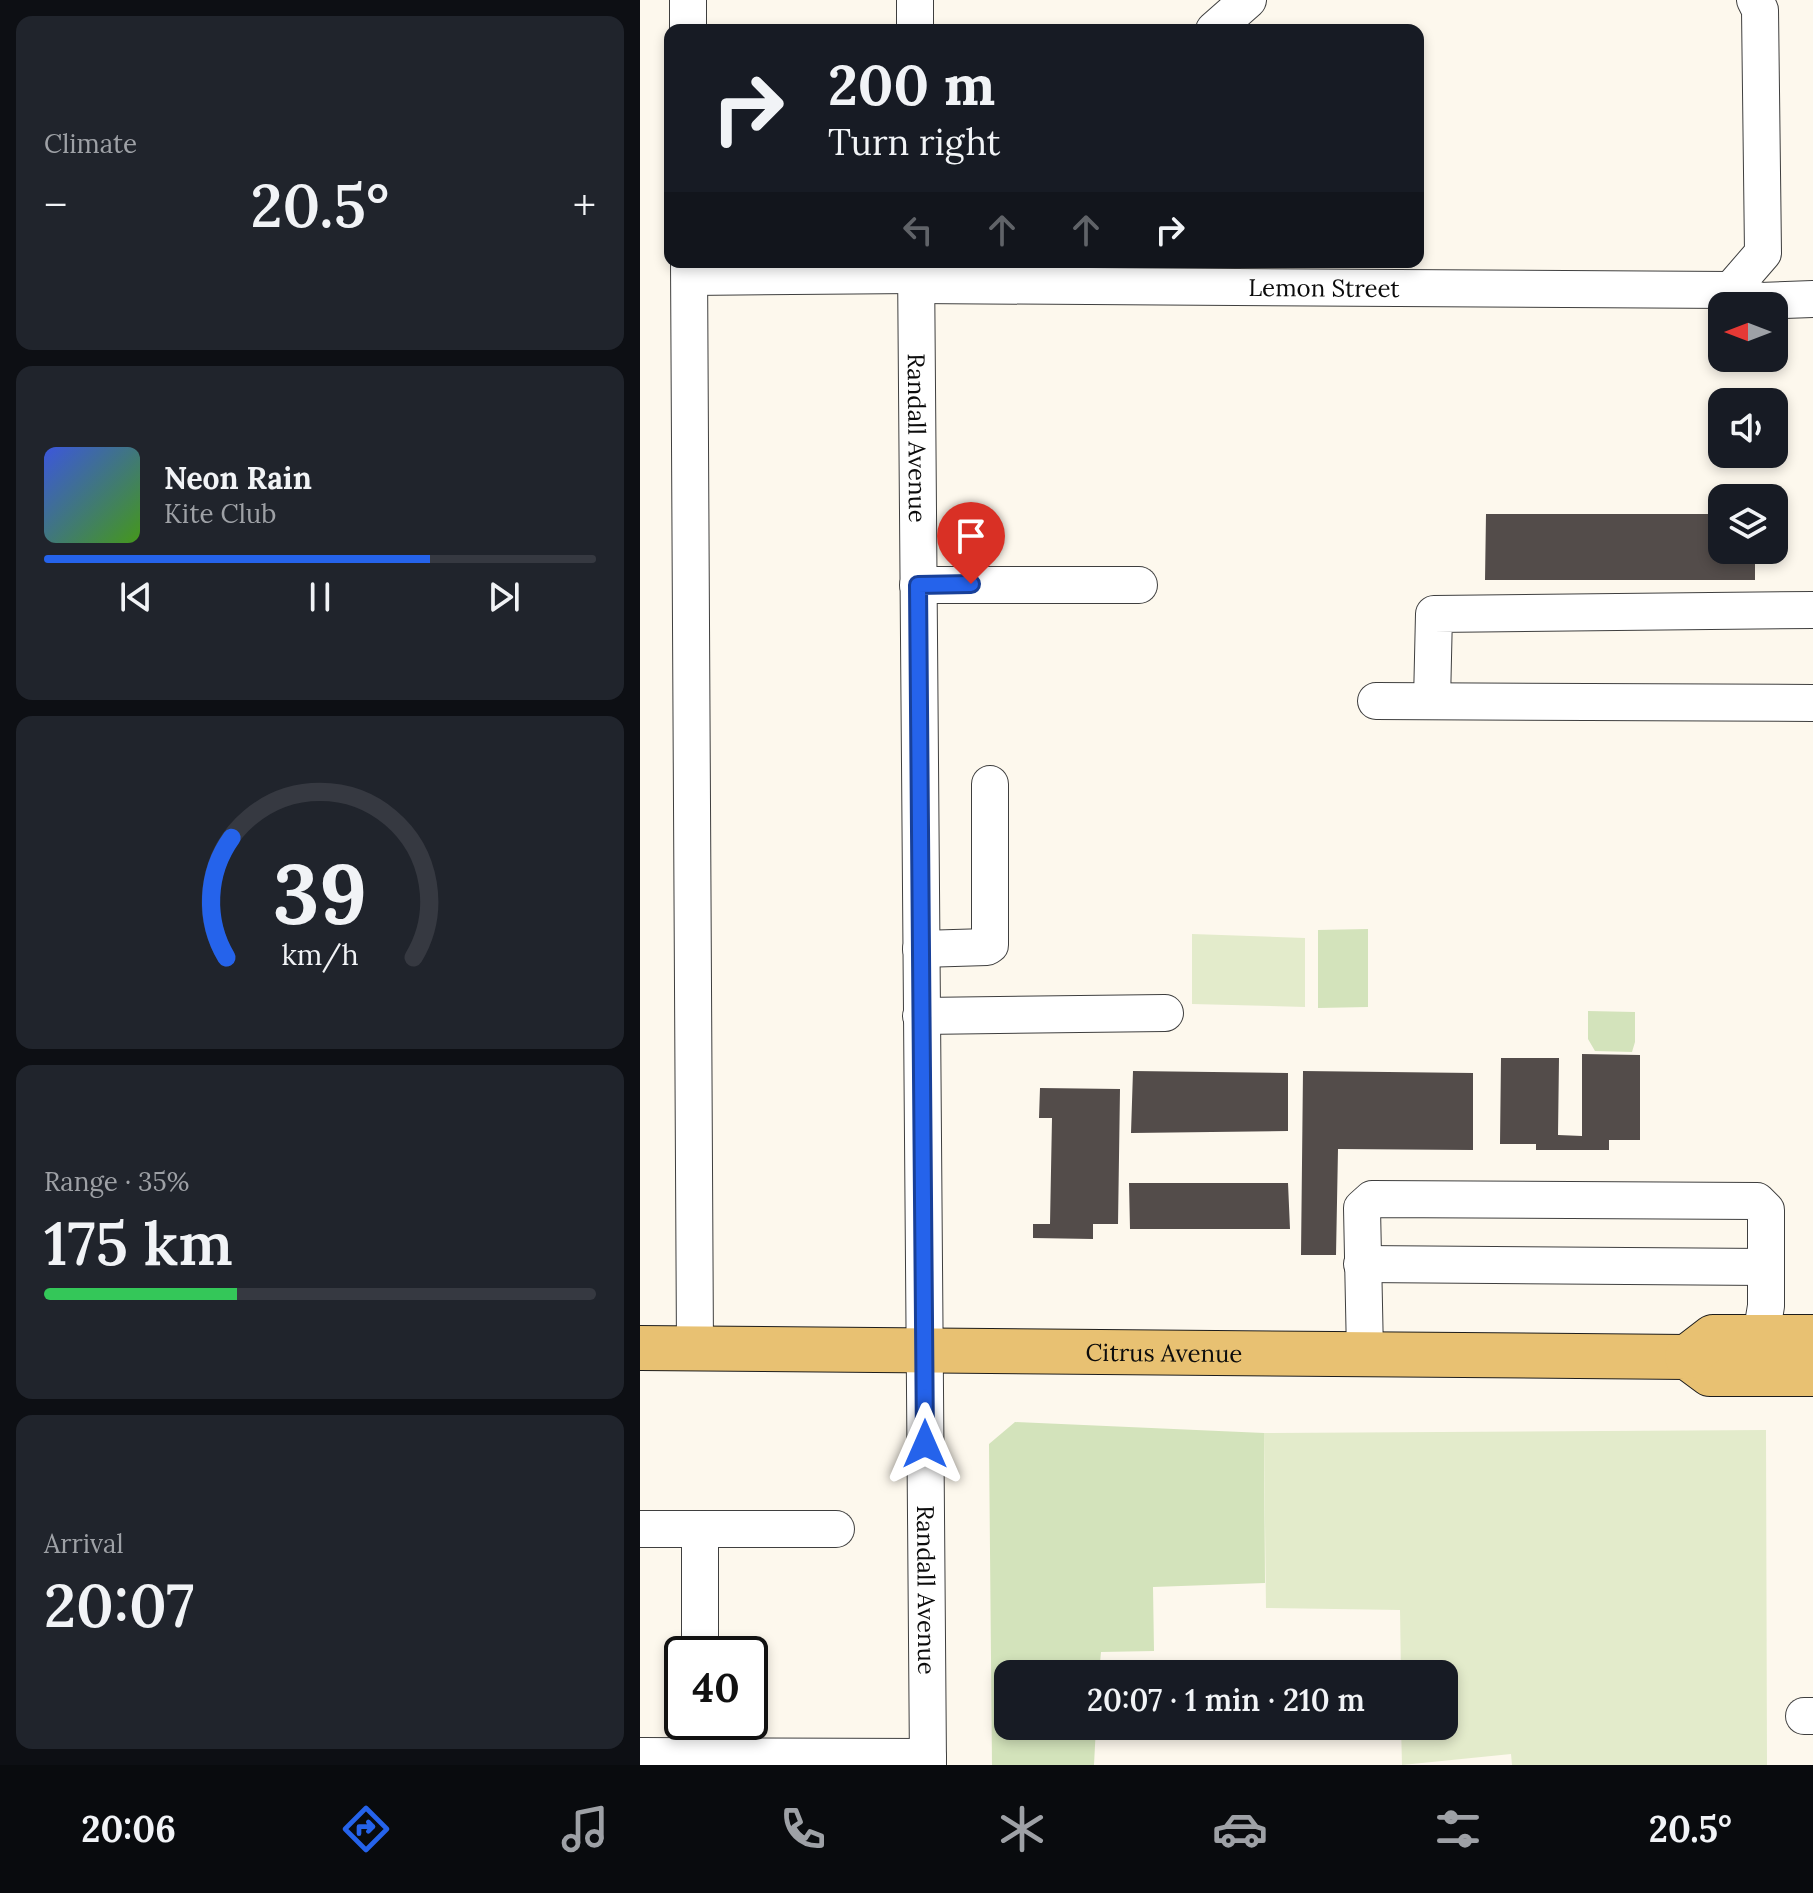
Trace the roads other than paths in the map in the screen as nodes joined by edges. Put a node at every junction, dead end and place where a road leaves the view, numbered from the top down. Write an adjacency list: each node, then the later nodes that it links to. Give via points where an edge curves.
1 (688, 0): 5 (street)
2 (915, 0): 6 (street)
3 (1248, 0): 7 (street)
4 (1755, 0): 10 (street, via 1760,10 1763,91 1763,253)
5 (688, 24)
6 (915, 24)
7 (1221, 24)
8 (690, 270): 9 (street, Lemon Street); 27 (street)
9 (916, 274): 10 (street, Lemon Street); 12 (street, Randall Avenue)
10 (1731, 290): 11 (street, Lemon Street, via 1760,301)
11 (1813, 299)
12 (918, 585): 13 (street); 19 (street, Randall Avenue)
13 (1139, 585)
14 (1813, 610): 16 (street, via 1434,614)
15 (1376, 701): 16 (street)
16 (1432, 701): 17 (street)
17 (1813, 703)
18 (990, 784): 19 (street, via 990,945)
19 (921, 949): 21 (street, Randall Avenue)
20 (1165, 1013): 21 (street)
21 (921, 1016): 28 (street, Randall Avenue)
22 (1362, 1264): 23 (street); 23 (street, via 1362,1208 1372,1199 1502,1199 1757,1201 1766,1210); 29 (street)
23 (1766, 1267): 24 (street)
24 (1761, 1336): 25 (main road); 30 (main road, via 1713,1337)
25 (1813, 1337)
26 (640, 1348): 27 (main road, Citrus Avenue)
27 (695, 1348): 28 (main road, Citrus Avenue)
28 (924, 1349): 29 (main road, Citrus Avenue); 39 (street, Randall Avenue)
29 (1365, 1353): 30 (main road, Citrus Avenue)
30 (1687, 1357): 31 (main road, Citrus Avenue, via 1710,1374)
31 (1813, 1374)
32 (640, 1529): 33 (street)
33 (700, 1529): 34 (street); 35 (street)
34 (836, 1529)
35 (700, 1636)
36 (696, 1740): 38 (street)
37 (710, 1740): 39 (street)
38 (640, 1756)
39 (928, 1761)

